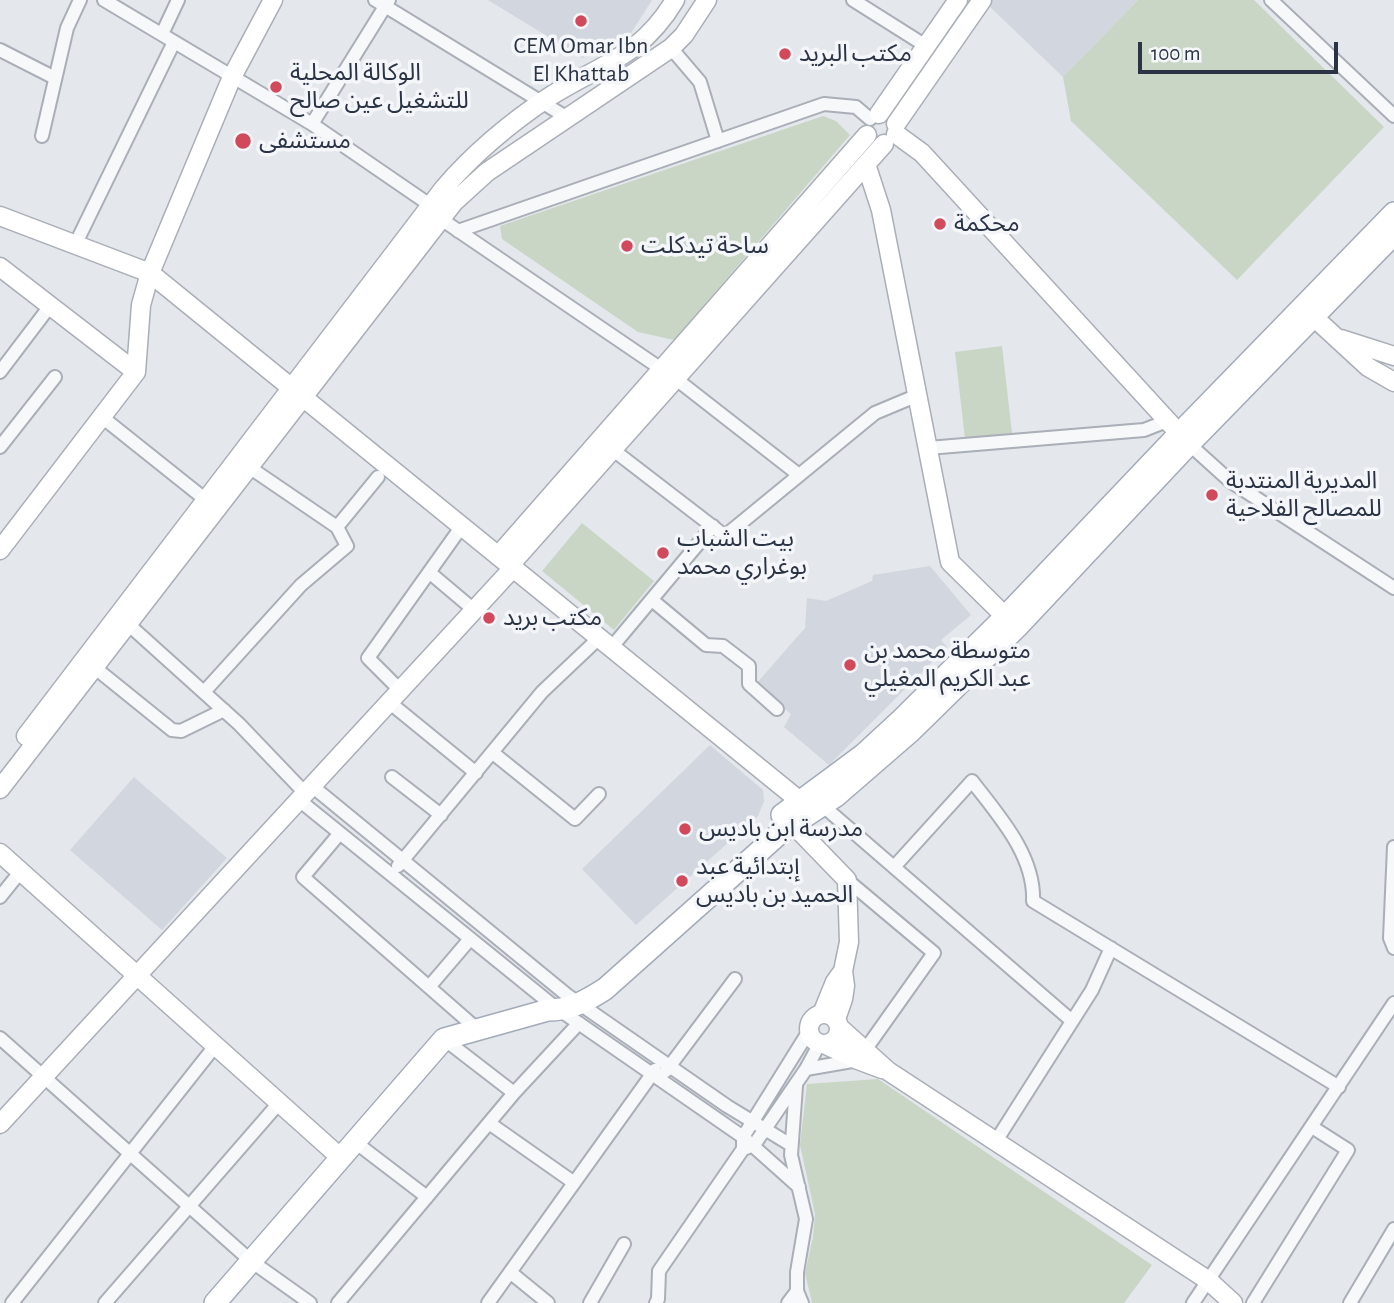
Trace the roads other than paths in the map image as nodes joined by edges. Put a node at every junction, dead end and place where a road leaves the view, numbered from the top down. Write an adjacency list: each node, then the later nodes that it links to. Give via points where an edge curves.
1 (80, 0): 19 (street, via 67,28)
2 (104, 0): 12 (street)
3 (178, 0): 12 (street)
4 (273, 0): 18 (main road)
5 (675, 0): 14 (main road)
6 (707, 0): 17 (main road, via 684,35)
7 (853, 0): 15 (street)
8 (958, 0): 15 (main road)
9 (982, 0): 25 (main road)
10 (1271, 0): 21 (street)
11 (383, 2): 20 (street); 24 (street)
12 (162, 34): 13 (street)
13 (174, 42): 18 (street); 36 (street)
14 (641, 42): 17 (main road); 20 (main road)
15 (926, 46): 23 (main road)
16 (0, 50): 19 (street)
17 (664, 53): 22 (main road); 27 (street, via 701,82)
18 (232, 77): 24 (street); 38 (main road)
19 (55, 78): 26 (street)
20 (542, 102): 22 (street); 28 (main road)
21 (1394, 116)
22 (566, 117): 30 (main road)
23 (872, 123): 25 (main road, via 889,116); 25 (main road, via 874,143); 27 (street, via 856,107 824,104); 45 (main road)
24 (312, 124): 31 (street)
25 (892, 134): 29 (main road); 51 (main road, via 922,153)
26 (42, 135)
27 (718, 141): 34 (street)
28 (472, 155): 30 (main road); 31 (main road)
29 (866, 164): 45 (main road); 49 (main road, via 881,209)
30 (487, 172): 31 (main road)
31 (436, 212): 34 (street); 48 (main road)
32 (1394, 213): 40 (main road)
33 (0, 216): 36 (main road)
34 (458, 231): 45 (street)
35 (1394, 234): 40 (main road)
36 (75, 245): 38 (main road)
37 (0, 267): 39 (main road)
38 (150, 273): 44 (main road, via 141,305); 48 (main road)
39 (50, 306): 43 (street); 44 (main road)
40 (1308, 312): 41 (main road); 51 (main road)
41 (1334, 337): 42 (main road); 47 (main road, via 1368,368)
42 (1394, 356)
43 (0, 372)
44 (136, 372): 50 (main road)
45 (669, 374): 52 (main road); 56 (street)
46 (55, 377): 53 (street)
47 (1394, 382)
48 (297, 392): 55 (main road); 58 (main road); 59 (main road)
49 (918, 395): 54 (main road); 56 (street, via 875,413)
50 (102, 417): 58 (street); 62 (main road)
51 (1178, 433): 54 (street, via 1144,430); 66 (street, via 1230,481); 69 (main road)
52 (606, 445): 60 (street); 64 (main road)
53 (0, 447)
54 (928, 448): 69 (main road, via 950,562)
55 (249, 467): 58 (main road); 61 (street)
56 (799, 475): 60 (street, via 725,536)
57 (378, 477): 61 (street)
58 (212, 504): 70 (main road); 78 (main road)
59 (462, 526): 64 (main road); 65 (street)
60 (713, 526): 67 (street)
61 (337, 527): 73 (street, via 348,545 301,585)
62 (6, 531): 63 (main road)
63 (0, 550)
64 (507, 563): 68 (main road); 71 (main road)
65 (429, 572): 68 (street); 74 (street, via 368,657)
66 (1394, 588)
67 (652, 600): 71 (street); 75 (street, via 706,645 723,646 749,666 749,684)
68 (474, 610): 74 (main road)
69 (1011, 622): 84 (main road)
70 (128, 624): 72 (main road); 73 (street)
71 (605, 643): 77 (street, via 542,692); 84 (main road)
72 (94, 667): 76 (street, via 172,730 181,731); 81 (main road)
73 (204, 692): 76 (street)
74 (395, 696): 79 (street); 82 (main road)
75 (777, 709)
76 (224, 710): 82 (street)
77 (493, 752): 79 (street); 83 (street, via 575,819)
78 (0, 770)
79 (476, 773): 85 (street)
80 (392, 777): 85 (street)
81 (0, 789)
82 (306, 793): 87 (street); 90 (street); 99 (main road)
83 (599, 794)
84 (812, 806): 86 (main road); 91 (street)
85 (441, 815): 90 (street)
86 (788, 819): 94 (main road); 103 (main road)
87 (340, 833): 93 (street); 101 (street, via 303,877)
88 (1394, 847): 98 (street, via 1390,938)
89 (0, 853): 92 (main road)
90 (403, 860): 93 (street); 103 (street)
91 (894, 867): 97 (street, via 972,781 1026,861 1033,901); 105 (street)
92 (20, 871): 95 (street); 99 (main road)
93 (391, 875): 96 (street)
94 (847, 880): 104 (main road, via 845,986); 111 (street, via 934,953)
95 (0, 897)
96 (470, 939): 101 (street); 103 (street)
97 (1111, 948): 105 (street); 117 (street)
98 (1394, 948)
99 (137, 975): 110 (main road); 114 (main road)
100 (734, 979): 112 (street)
101 (429, 987): 106 (street)
102 (1394, 1003): 117 (street)
103 (565, 1007): 106 (main road); 112 (street); 115 (street); 118 (street)
104 (832, 1020): 109 (main road, via 838,1035 832,1041); 109 (main road, via 815,1017 810,1023); 111 (main road)
105 (1072, 1021): 125 (street)
106 (477, 1029): 108 (main road)
107 (0, 1038): 114 (street)
108 (444, 1039): 118 (street); 126 (main road)
109 (818, 1039): 111 (main road); 113 (street); 120 (street)
110 (215, 1046): 119 (main road); 129 (street)
111 (861, 1055): 113 (street); 125 (main road)
112 (666, 1064): 115 (street); 120 (street)
113 (806, 1069): 116 (street)
114 (44, 1077): 122 (main road); 129 (street)
115 (656, 1077): 127 (street); 131 (street)
116 (797, 1082): 124 (street); 128 (street)
117 (1339, 1087): 123 (street)
118 (514, 1093): 121 (street)
119 (279, 1103): 130 (main road); 134 (street)
120 (752, 1121): 124 (street); 127 (street)
121 (489, 1123): 131 (street); 133 (street)
122 (0, 1124)
123 (1312, 1127): 139 (street); 153 (street, via 1348,1150)
124 (765, 1130): 127 (street); 128 (street)
125 (996, 1141): 139 (main road)
126 (355, 1142): 130 (main road); 133 (street)
127 (746, 1143): 132 (street); 149 (street, via 659,1271)
128 (791, 1145): 132 (street)
129 (130, 1154): 134 (street); 141 (street)
130 (341, 1158): 137 (main road)
131 (573, 1182): 138 (street)
132 (799, 1187): 140 (street, via 806,1219 797,1272)
133 (427, 1197): 145 (street)
134 (189, 1206): 137 (street); 142 (street)
135 (1394, 1228): 154 (street)
136 (624, 1244): 148 (street)
137 (251, 1261): 143 (main road); 144 (street)
138 (510, 1272): 146 (street); 147 (street)
139 (1209, 1281): 151 (street); 152 (main road)
140 (799, 1297): 150 (street)
141 (12, 1303)
142 (104, 1303)
143 (215, 1303)
144 (310, 1303)
145 (338, 1303)
146 (488, 1303)
147 (548, 1303)
148 (590, 1303)
149 (656, 1303)
150 (788, 1303)
151 (1192, 1303)
152 (1233, 1303)
153 (1253, 1303)
154 (1350, 1303)

